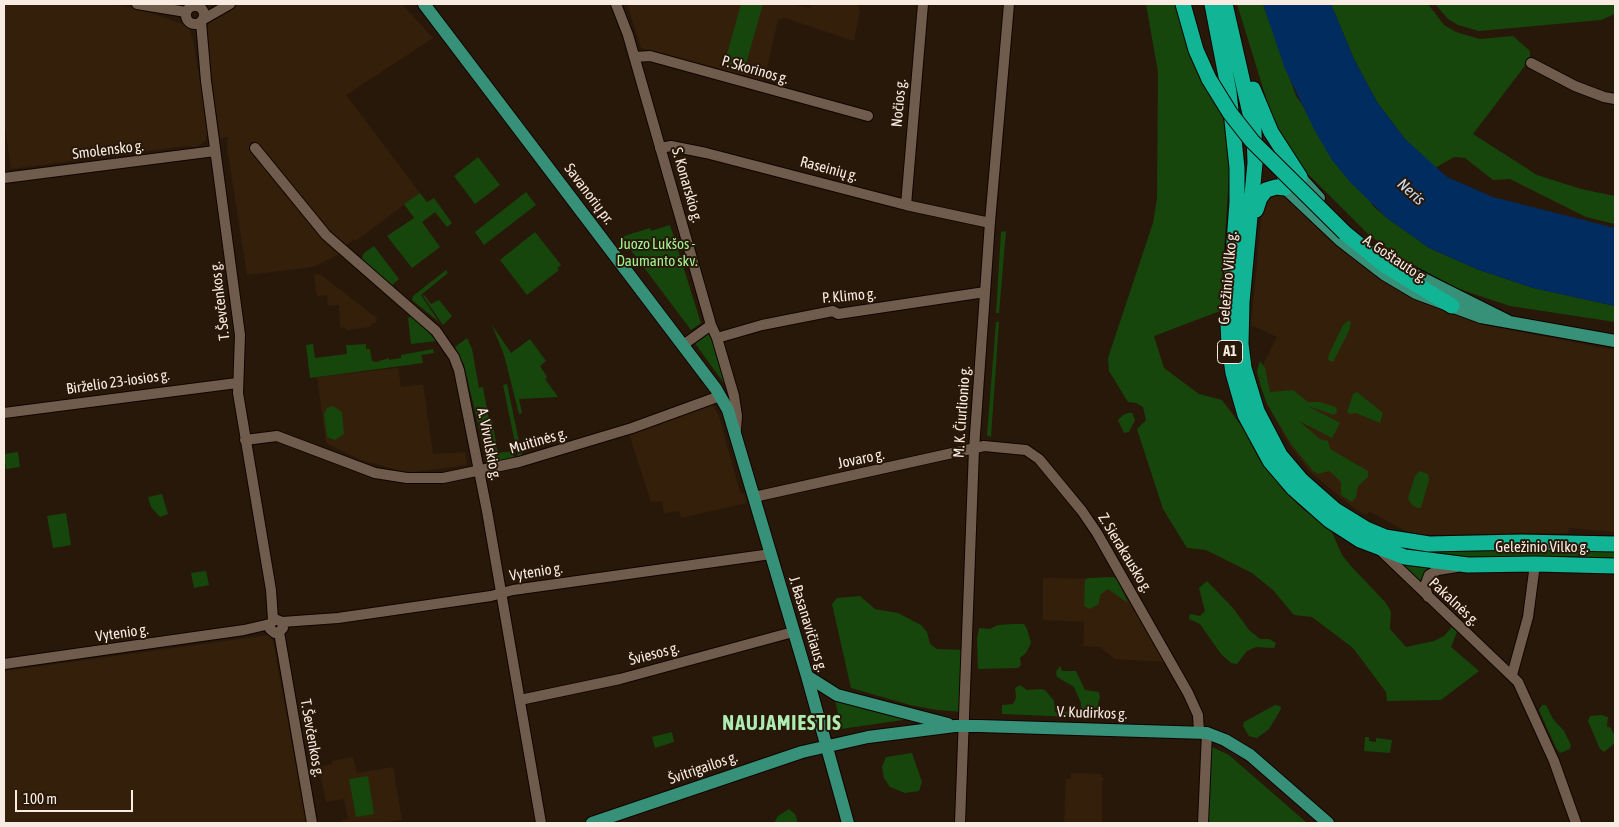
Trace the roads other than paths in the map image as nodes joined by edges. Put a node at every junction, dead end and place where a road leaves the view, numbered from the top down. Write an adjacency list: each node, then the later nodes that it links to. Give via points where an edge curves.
1 (137, 4): 12 (street)
2 (168, 4): 12 (street)
3 (211, 4): 13 (street)
4 (230, 4): 14 (street)
5 (424, 4): 36 (main road, Savanorių pr.)
6 (616, 4): 16 (street, S. Konarskio g.)
7 (923, 4): 27 (street, Nočios g.)
8 (1009, 4): 28 (street, M. K. Čiurlionio g.)
9 (1183, 4): 31 (highway, bridge, via 1193,41 1209,79 1252,141 1345,233 1384,265)
10 (1212, 4): 46 (highway, Geležinio Vilko g. / A1, via 1229,92 1237,168 1228,323 1239,397 1255,438 1287,483 1329,520)
11 (1225, 4): 15 (highway, Geležinio Vilko g. / A1)
12 (154, 8): 13 (street)
13 (190, 11): 14 (street, T. Ševčenkos g., via 203,12); 18 (street, T. Ševčenkos g.)
14 (202, 21): 18 (street, T. Ševčenkos g.)
15 (1231, 32): 24 (highway, via 1271,132); 29 (highway, Geležinio Vilko g. / A1, via 1254,131 1256,163)
16 (635, 57): 20 (street, P. Skorinos g., via 650,56); 22 (street, S. Konarskio g.)
17 (1531, 63): 19 (street, via 1582,89)
18 (204, 68): 23 (street, T. Ševčenkos g.)
19 (1615, 99)
20 (868, 116)
21 (255, 148): 43 (street, A. Vivulskio g., via 326,235 436,331 448,347 459,370)
22 (660, 148): 27 (street, Raseinių g., via 671,146 706,152); 33 (street, S. Konarskio g.)
23 (215, 151): 25 (street, Smolensko g.); 37 (street, T. Ševčenkos g., via 240,334)
24 (1300, 177): 26 (main road, via 1286,173 1282,181); 32 (main road, A. Goštauto g., via 1337,218 1394,263)
25 (4, 178)
26 (1285, 188): 29 (highway, via 1266,190); 31 (main road, A. Goštauto g., via 1340,240 1384,274 1416,293)
27 (906, 205): 28 (street, Raseinių g.)
28 (990, 223): 30 (street, M. K. Čiurlionio g.)
29 (1251, 226): 45 (highway, Geležinio Vilko g. / A1, via 1240,321 1244,368 1267,433 1290,468 1316,494 1366,529 1409,542)
30 (985, 292): 34 (street, P. Klimo g., via 838,314 833,311 762,325); 42 (street, M. K. Čiurlionio g.)
31 (1452, 306): 32 (main road, A. Goštauto g., via 1481,317)
32 (1508, 321): 35 (main road, A. Goštauto g.)
33 (712, 325): 34 (street, S. Konarskio g.); 36 (street)
34 (718, 338): 40 (street, S. Konarskio g., via 734,396)
35 (1615, 341)
36 (683, 346): 38 (main road, Savanorių pr.)
37 (237, 382): 39 (street, Birželio 23-iosios g.); 41 (street, T. Ševčenkos g.)
38 (720, 396): 40 (main road, Savanorių pr.); 43 (street, Muitinės g., via 611,435)
39 (4, 413)
40 (736, 434): 44 (main road, J. Basanavičiaus g.)
41 (245, 440): 43 (street, Muitinės g., via 277,436 390,476 443,478); 53 (street, T. Ševčenkos g.)
42 (974, 449): 44 (street, Jovaro g.); 59 (street, M. K. Čiurlionio g.); 60 (street, Z. Sierakausko g., via 984,446 1018,449 1032,454 1082,511 1188,693)
43 (479, 472): 51 (street, A. Vivulskio g.)
44 (754, 497): 47 (main road, J. Basanavičiaus g.)
45 (1615, 544)
46 (1378, 549): 49 (highway, Geležinio Vilko g. / A1, via 1405,557); 52 (street, Pakalnės g.)
47 (770, 554): 51 (street, Vytenio g.); 54 (main road, J. Basanavičiaus g.)
48 (1536, 564): 49 (highway, Geležinio Vilko g. / A1); 50 (highway, Geležinio Vilko g. / A1); 56 (street, via 1528,617)
49 (1468, 565): 52 (street, Geležinio Vilko g., via 1438,570 1429,575 1425,586)
50 (1615, 566)
51 (501, 594): 53 (street, Vytenio g.); 58 (street, A. Vivulskio g.)
52 (1428, 598): 56 (street, Pakalnės g.)
53 (276, 626): 55 (street, Vytenio g.); 62 (street, T. Ševčenkos g.)
54 (793, 632): 57 (main road, J. Basanavičiaus g.); 58 (street, Šviesos g., via 620,679)
55 (4, 664)
56 (1512, 675): 69 (street, Pakalnės g., via 1523,690)
57 (808, 676): 59 (main road, via 837,695); 61 (main road, J. Basanavičiaus g.)
58 (520, 700): 63 (street, A. Vivulskio g.)
59 (959, 726): 60 (main road, V. Kudirkos g.); 61 (main road, V. Kudirkos g., via 868,737); 66 (street, M. K. Čiurlionio g.)
60 (1203, 732): 67 (street, Z. Sierakausko g.); 68 (main road, V. Kudirkos g., via 1250,755)
61 (826, 746): 64 (main road, Švitrigailos g.); 65 (main road, J. Basanavičiaus g.)
62 (312, 823)
63 (541, 823)
64 (592, 823)
65 (848, 823)
66 (960, 823)
67 (1203, 823)
68 (1328, 823)
69 (1576, 823)

